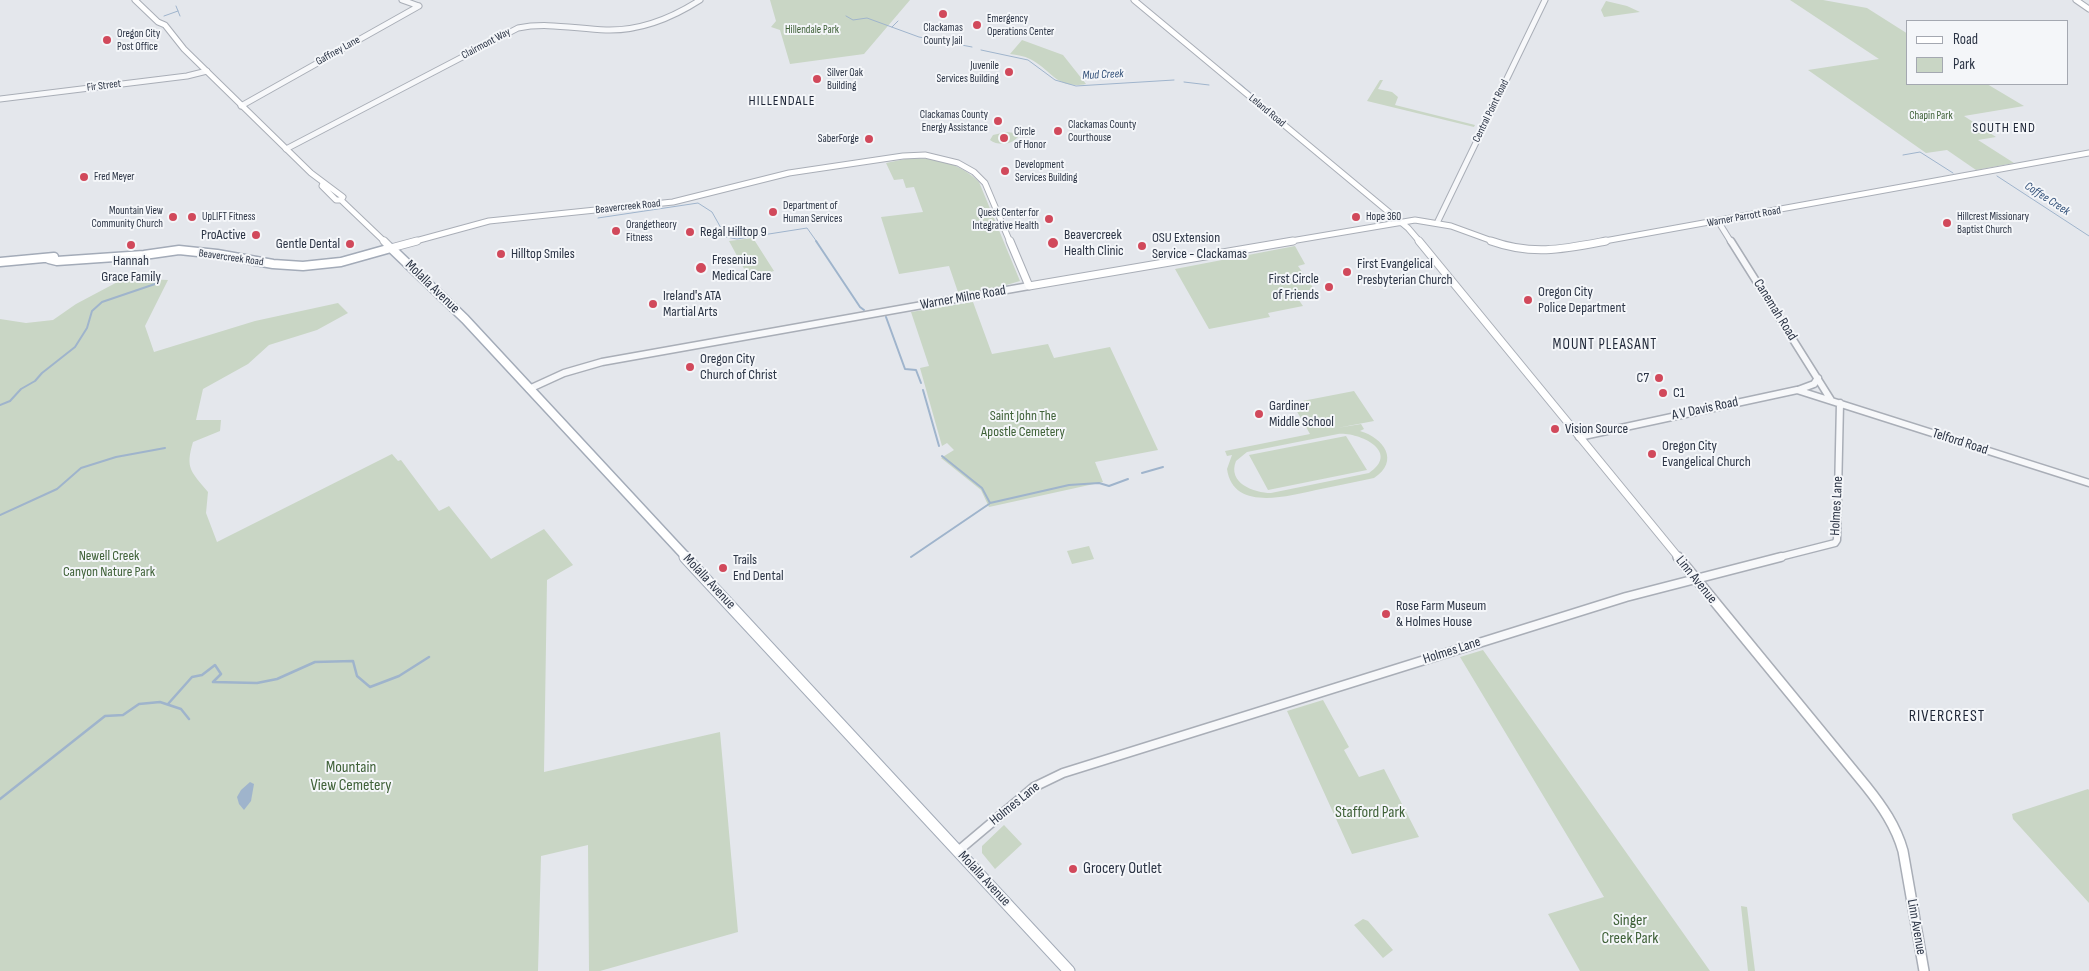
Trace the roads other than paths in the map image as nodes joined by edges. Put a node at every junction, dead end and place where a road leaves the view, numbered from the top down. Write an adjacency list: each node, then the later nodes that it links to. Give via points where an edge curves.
1 (135, 0): 8 (main road, Molalla Avenue, via 161,25 165,25)
2 (402, 0): 10 (street, Gaffney Lane, via 418,6)
3 (700, 0): 11 (street, Clairmont Way, via 667,17 626,29 542,24 518,28)
4 (1134, 0): 15 (main road, Leland Road)
5 (1545, 0): 13 (street, Central Point Road)
6 (2076, 0): 7 (main road)
7 (2089, 9)
8 (207, 72): 9 (street, Fir Street); 10 (main road, Molalla Avenue)
9 (0, 99)
10 (241, 106): 11 (main road, Molalla Avenue)
11 (286, 149): 16 (main road, Molalla Avenue, via 336,200 341,200)
12 (2089, 153): 14 (main road, Warner Parrott Road)
13 (1438, 221): 14 (main road, Warner Parrott Road, via 1506,246 1548,251); 15 (main road, Warner Parrott Road)
14 (1718, 221): 23 (street, Canemah Road)
15 (1401, 222): 22 (main road, Warner Milne Road); 28 (main road, Linn Avenue)
16 (392, 248): 18 (main road, Beavercreek Road, via 341,262 302,267 209,254); 22 (main road, Beavercreek Road, via 470,225 673,202 789,173 925,155 958,163 985,183); 24 (main road, Molalla Avenue, via 465,319)
17 (120, 252): 18 (main road, Beavercreek Road); 19 (main road, Beavercreek Road); 20 (main road, via 82,256)
18 (154, 252): 20 (main road, Beavercreek Road)
19 (49, 258): 20 (main road, Beavercreek Road); 21 (main road, Beavercreek Road)
20 (74, 260)
21 (0, 262)
22 (1029, 286): 24 (street, Warner Milne Road, via 602,362 564,373)
23 (1818, 378): 25 (street, via 1812,386); 26 (street, Canemah Road)
24 (529, 389): 31 (main road, Molalla Avenue)
25 (1797, 390): 26 (street, A V Davis Road); 28 (street, A V Davis Road)
26 (1831, 400): 27 (street, Telford Road)
27 (1840, 403): 29 (street, Telford Road); 30 (street, Holmes Lane, via 1838,540)
28 (1579, 437): 30 (main road, Linn Avenue)
29 (2089, 483)
30 (1694, 578): 31 (street, Holmes Lane, via 1057,775 1034,787); 33 (main road, Linn Avenue, via 1895,825 1904,851)
31 (958, 851): 32 (main road, Molalla Avenue)
32 (1069, 971)
33 (1924, 971)

